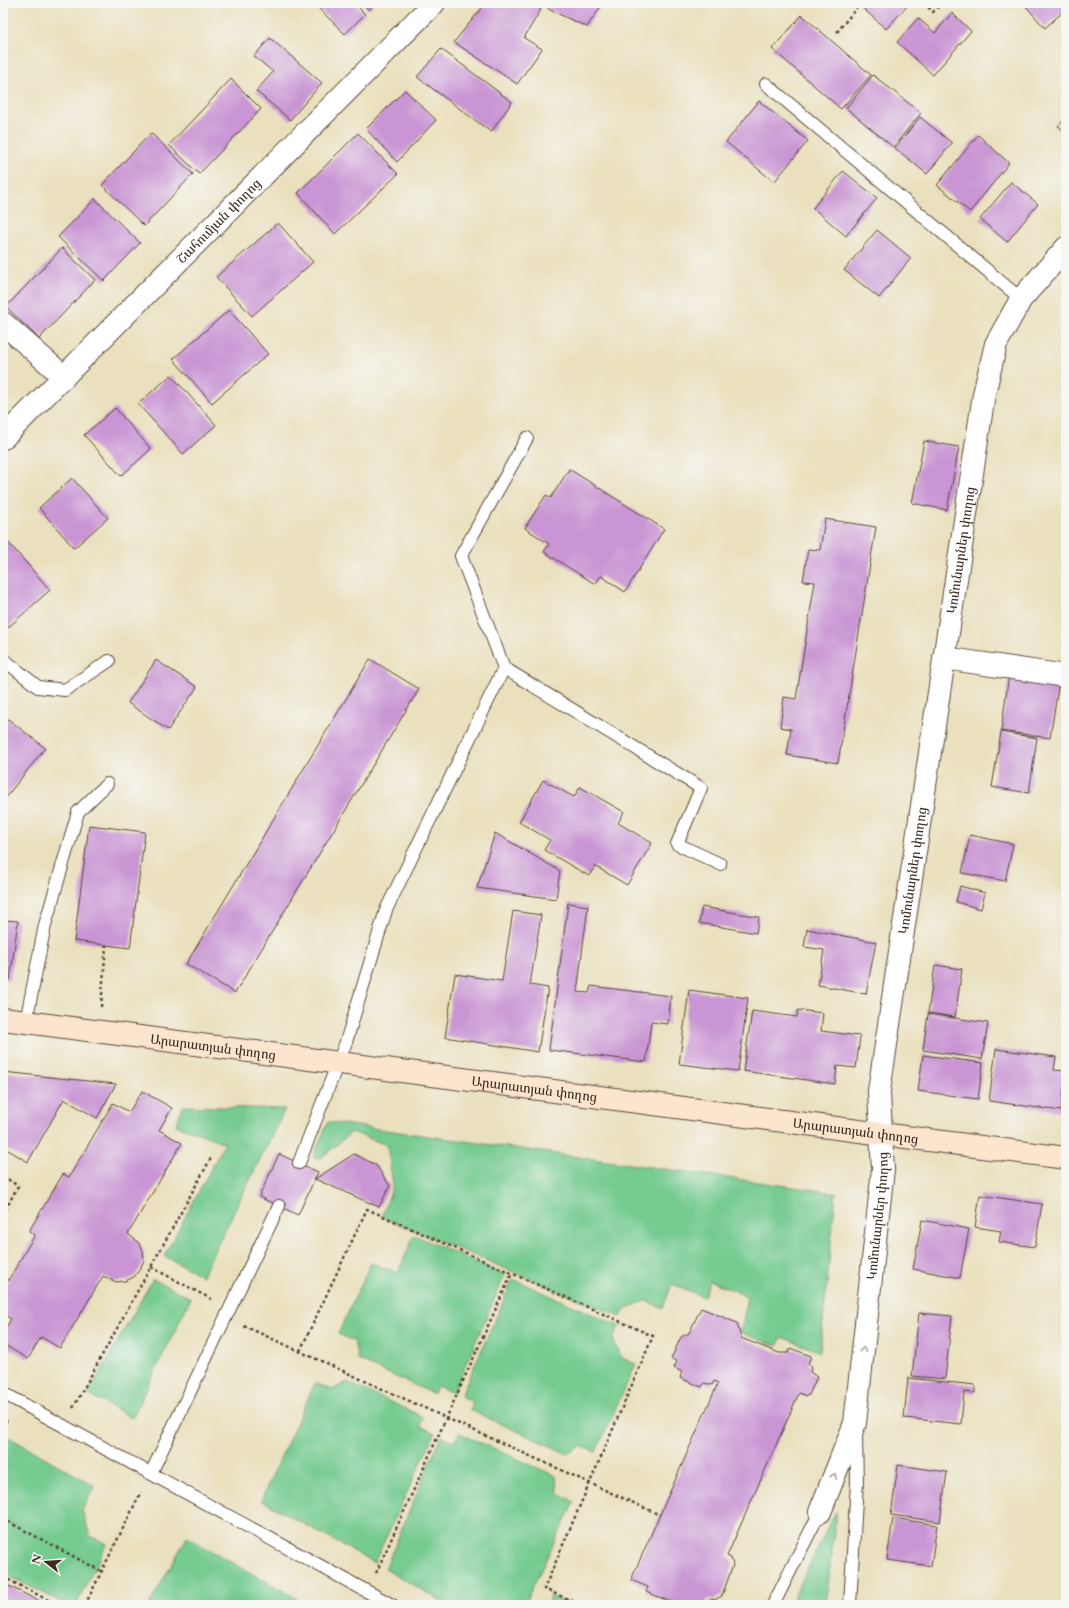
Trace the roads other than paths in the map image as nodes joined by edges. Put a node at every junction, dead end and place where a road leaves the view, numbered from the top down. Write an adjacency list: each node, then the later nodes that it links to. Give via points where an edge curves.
1 (434, 3): 6 (street, Շահումյան փողոց)
2 (766, 84): 4 (lane)
3 (1066, 248): 4 (street, Կոմունարներ փողոց)
4 (1021, 299): 9 (street, Կոմունարներ փողոց, via 996,344 984,394)
5 (3, 323): 6 (street)
6 (64, 377): 7 (street, Շահումյան փողոց)
7 (3, 438)
8 (527, 438): 12 (lane, via 461,556)
9 (944, 658): 13 (street); 19 (street, Կոմունարներ փողոց, via 879,1091)
10 (3, 659): 11 (lane, via 38,687 65,690)
11 (110, 661)
12 (504, 668): 15 (lane, via 701,788 677,844); 18 (lane, via 386,910 346,1042)
13 (1066, 676)
14 (107, 784): 17 (lane, via 78,812 45,925)
15 (720, 864)
16 (3, 1019): 17 (main road, Արարատյան փողոց)
17 (26, 1022): 18 (main road, Արարատյան փողոց)
18 (337, 1063): 19 (main road, Արարատյան փողոց); 21 (lane)
19 (881, 1134): 20 (main road, Արարատյան փողոց); 24 (street, Կոմունարներ փողոց, one-way to 19, via 883,1169)
20 (1066, 1158)
21 (299, 1163)
22 (279, 1206): 25 (lane)
23 (3, 1393): 25 (lane)
24 (855, 1423): 26 (street, Կոմունարներ փողոց, one-way to 24); 29 (lane, via 857,1482)
25 (151, 1473): 27 (lane)
26 (820, 1512): 28 (lane)
27 (392, 1605)
28 (773, 1605)
29 (850, 1605)

